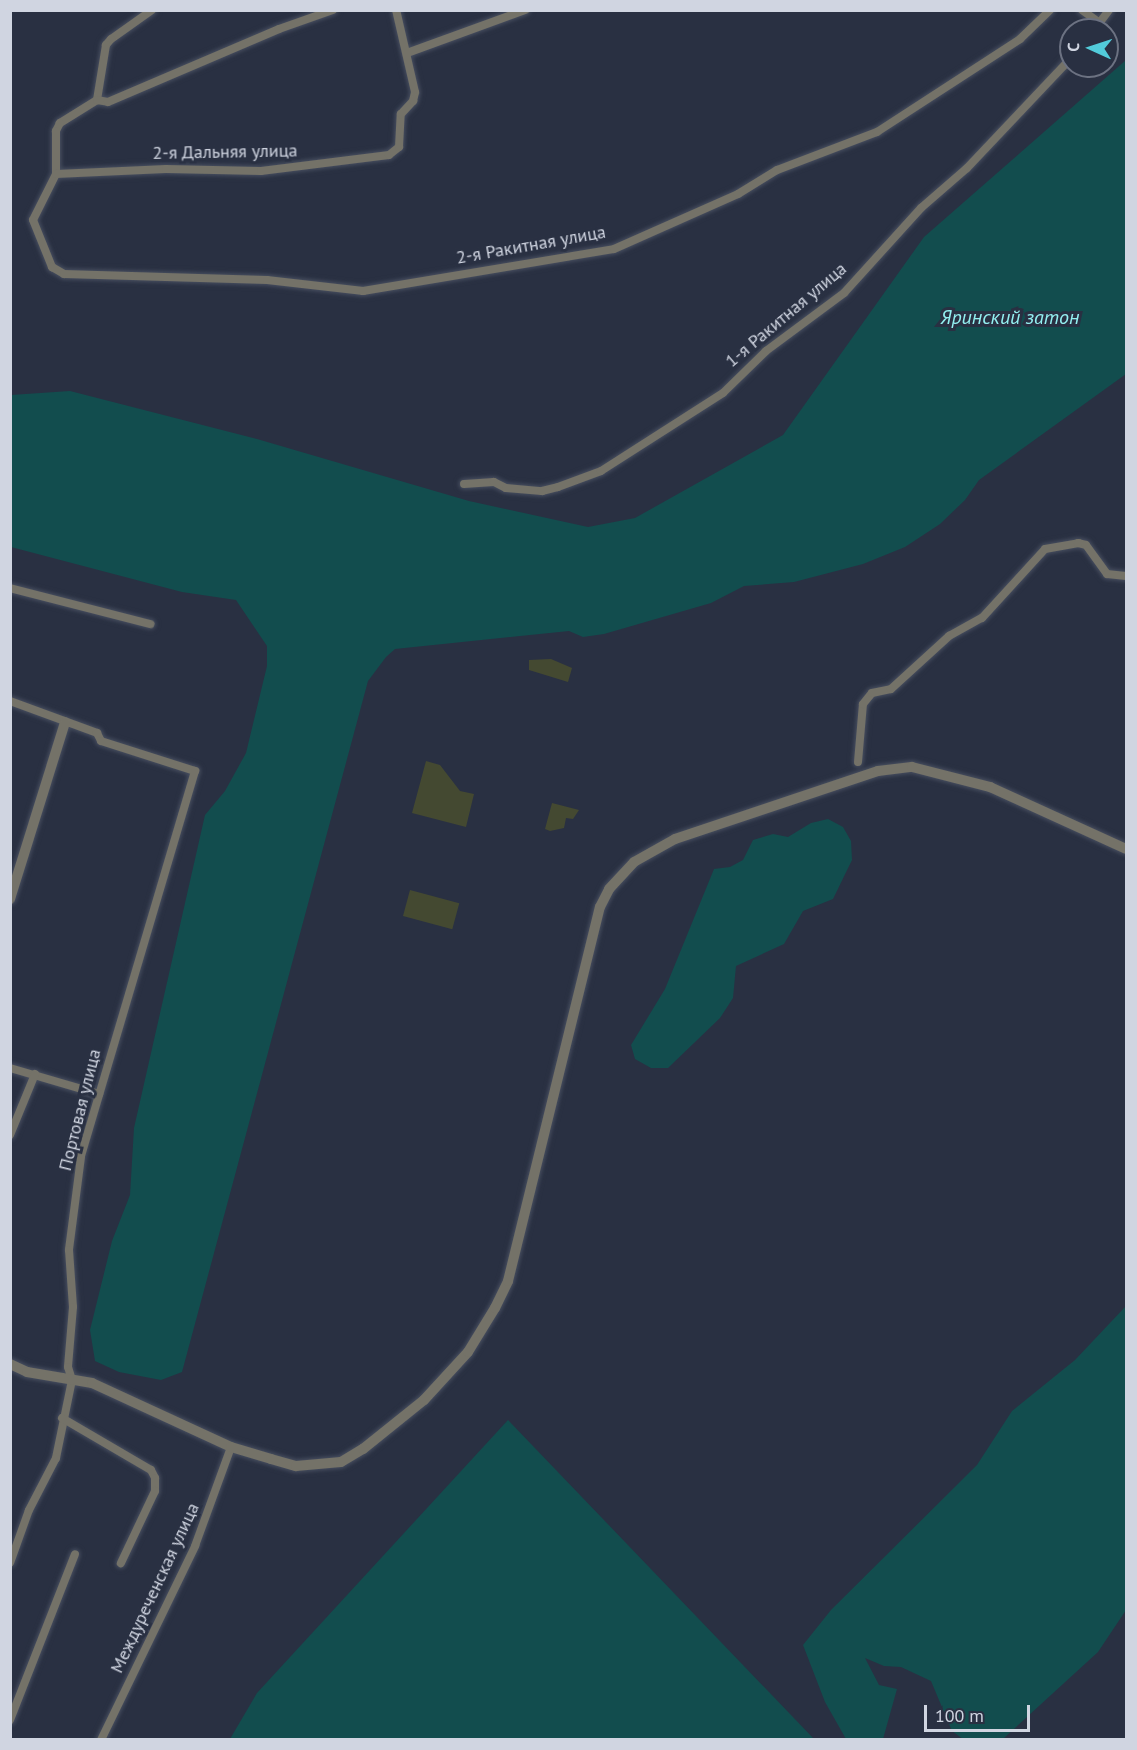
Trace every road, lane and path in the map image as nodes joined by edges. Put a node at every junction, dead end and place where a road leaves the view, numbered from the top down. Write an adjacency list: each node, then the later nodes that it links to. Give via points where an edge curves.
1 (152, 10): 8 (street, via 106,45 102,91)
2 (333, 10): 8 (street, via 108,102)
3 (396, 10): 6 (street, 2-я Дальняя улица)
4 (525, 10): 6 (street)
5 (1050, 10): 9 (street, 2-я Ракитная улица, via 1020,39 877,132 777,170 738,194 614,249 363,291 267,280 64,274 52,267 33,228 33,220)
6 (407, 53): 9 (street, 2-я Дальняя улица, via 415,92 413,101 401,114 399,147 389,155 261,171 166,169)
7 (1059, 71): 10 (street, 1-я Ракитная улица, via 967,168 921,208 844,292 752,363 723,393 601,471 558,487 542,491 506,488 494,482)
8 (97, 100): 9 (street, via 60,123 56,131)
9 (56, 174)
10 (464, 484)
11 (1126, 576): 16 (street, via 1107,574 1086,545 1045,549 982,618 949,636 891,689 873,693 863,704)
12 (10, 588): 13 (street)
13 (150, 624)
14 (10, 701): 15 (street)
15 (65, 722): 18 (street); 21 (street, Портовая улица, via 97,733 101,741 195,771)
16 (858, 762)
17 (1126, 849): 26 (street, via 990,787 912,767 878,771 675,839 644,855 624,871 600,908 508,1281 468,1352 424,1400 363,1449 340,1462 296,1466)
18 (10, 899)
19 (10, 1068): 20 (street)
20 (35, 1074): 21 (street); 22 (street)
21 (99, 1094): 24 (street, Портовая улица, via 81,1157 69,1250 73,1306 67,1338)
22 (10, 1135)
23 (10, 1364): 24 (street, via 27,1372)
24 (72, 1380): 25 (street, Портовая улица); 26 (street, via 112,1391)
25 (62, 1418): 28 (street, Портовая улица, via 56,1458); 29 (street, via 151,1470 155,1478 155,1491)
26 (231, 1447): 31 (street, Междуреченская улица, via 195,1546)
27 (75, 1554): 30 (street)
28 (10, 1563)
29 (121, 1563)
30 (10, 1720)
31 (101, 1740)

